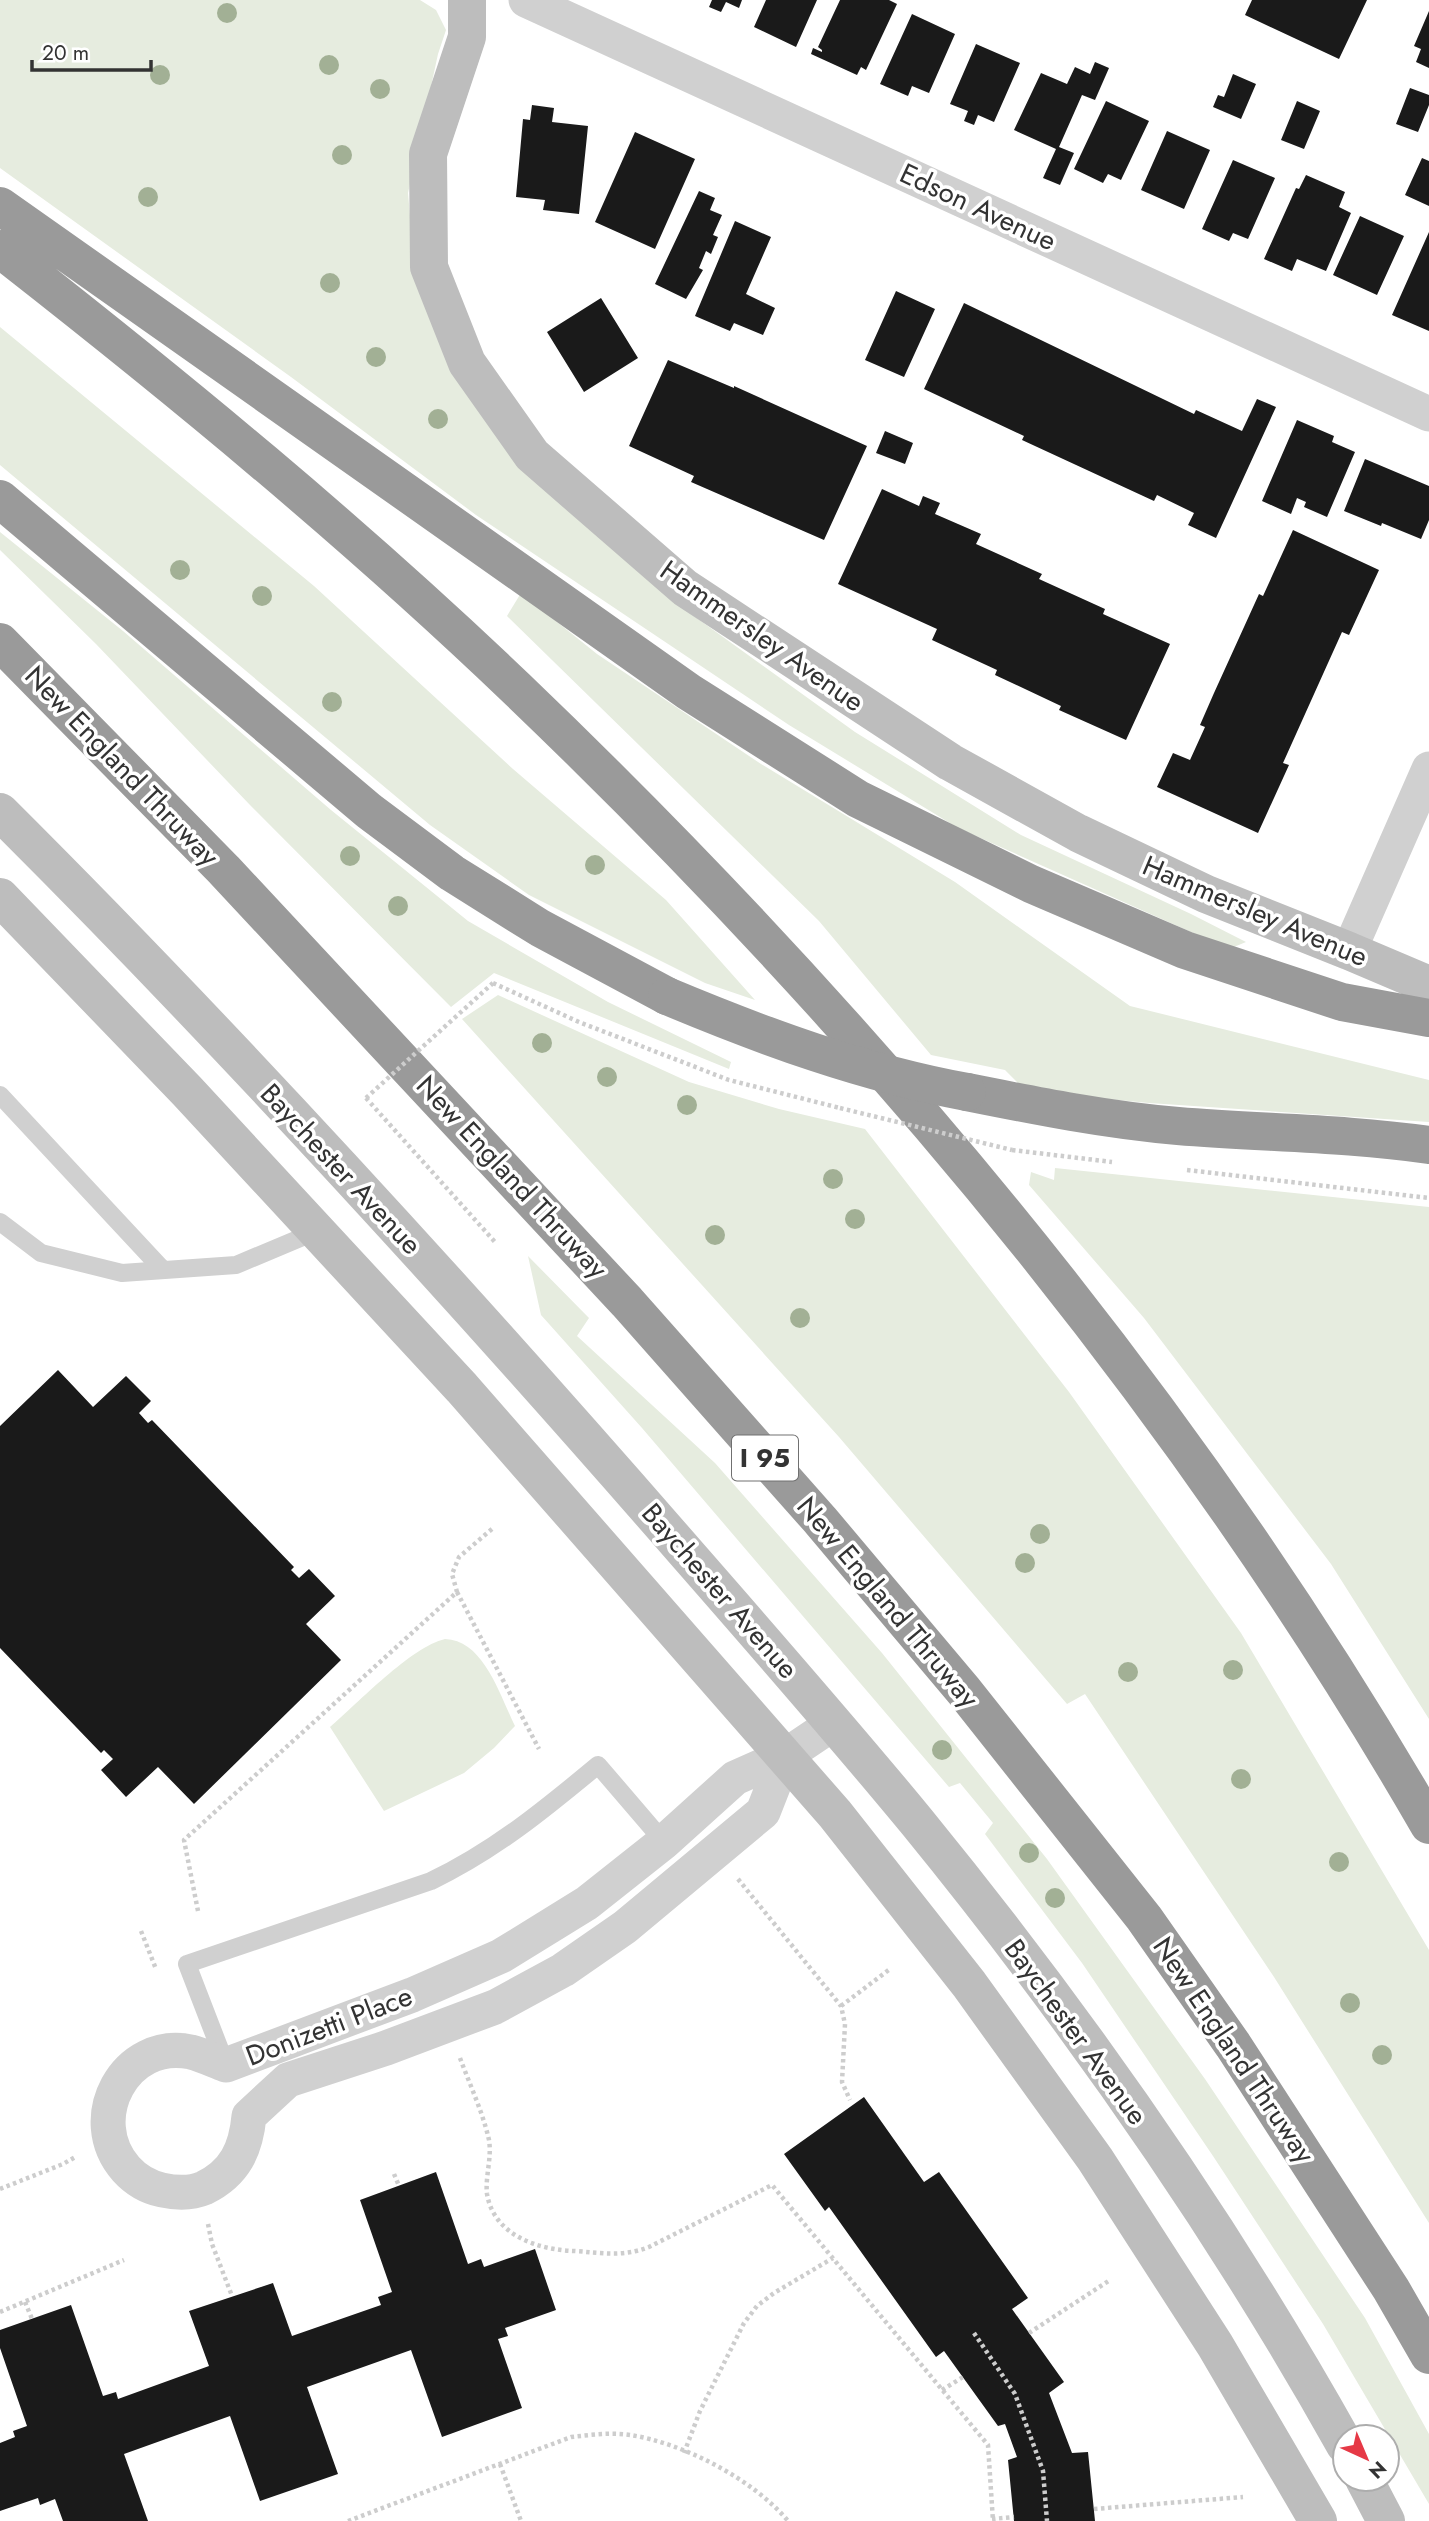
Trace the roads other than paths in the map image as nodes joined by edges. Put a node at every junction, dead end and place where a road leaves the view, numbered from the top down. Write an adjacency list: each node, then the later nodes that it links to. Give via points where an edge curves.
1 (467, 0): 11 (main road, Hammersley Avenue, via 467,37 428,154 429,267 467,363 532,455 685,588 950,762 1078,833 1206,894)
2 (526, 0): 5 (street, Edson Avenue)
3 (0, 206): 13 (highway, via 689,692 858,799 1031,884 1185,950 1342,1002)
4 (0, 249): 21 (highway, via 235,439 456,633 619,789 826,1005 970,1171 1154,1406 1241,1526)
5 (1429, 414)
6 (0, 499): 15 (highway, bridge, via 369,811 452,873 540,929 667,996 749,1030 894,1076 1067,1112 1177,1126)
7 (0, 642): 24 (highway, New England Thruway / I 95, via 225,870 628,1302 923,1642 1144,1918 1272,2102)
8 (1429, 769): 11 (street)
9 (0, 812): 19 (main road, Baychester Avenue, via 471,1307)
10 (0, 897): 17 (main road, Baychester Avenue)
11 (1349, 951): 12 (main road, Hammersley Avenue)
12 (1422, 983)
13 (1429, 1018)
14 (0, 1095): 18 (lane)
15 (1429, 1144)
16 (0, 1222): 18 (lane, via 41,1253 122,1273)
17 (317, 1231): 18 (lane, via 236,1265); 20 (main road, Baychester Avenue, via 554,1491)
18 (163, 1270)
19 (834, 1723): 20 (street, Donizetti Place); 25 (main road, Baychester Avenue, via 1004,1932 1101,2064 1214,2228)
20 (785, 1756): 22 (street, Donizetti Place, via 735,1778); 23 (street, Donizetti Place, via 764,1812 625,1927 563,1970 495,2007 288,2080 249,2116 247,2139 237,2161 221,2178 200,2189 177,2193 154,2189 134,2177 118,2160 109,2138 107,2115 113,2092 126,2073 144,2059 167,2051 190,2052); 27 (main road, Baychester Avenue, via 969,1984 1095,2159 1215,2345)
21 (1429, 1825)
22 (664, 1842): 23 (street, Donizetti Place, via 587,1903 501,1956); 23 (lane, via 597,1765 516,1832 465,1865 431,1881 187,1964)
23 (226, 2065)
24 (1429, 2355)
25 (1332, 2423)
26 (1371, 2493): 28 (main road)
27 (1318, 2521)
28 (1386, 2521)

